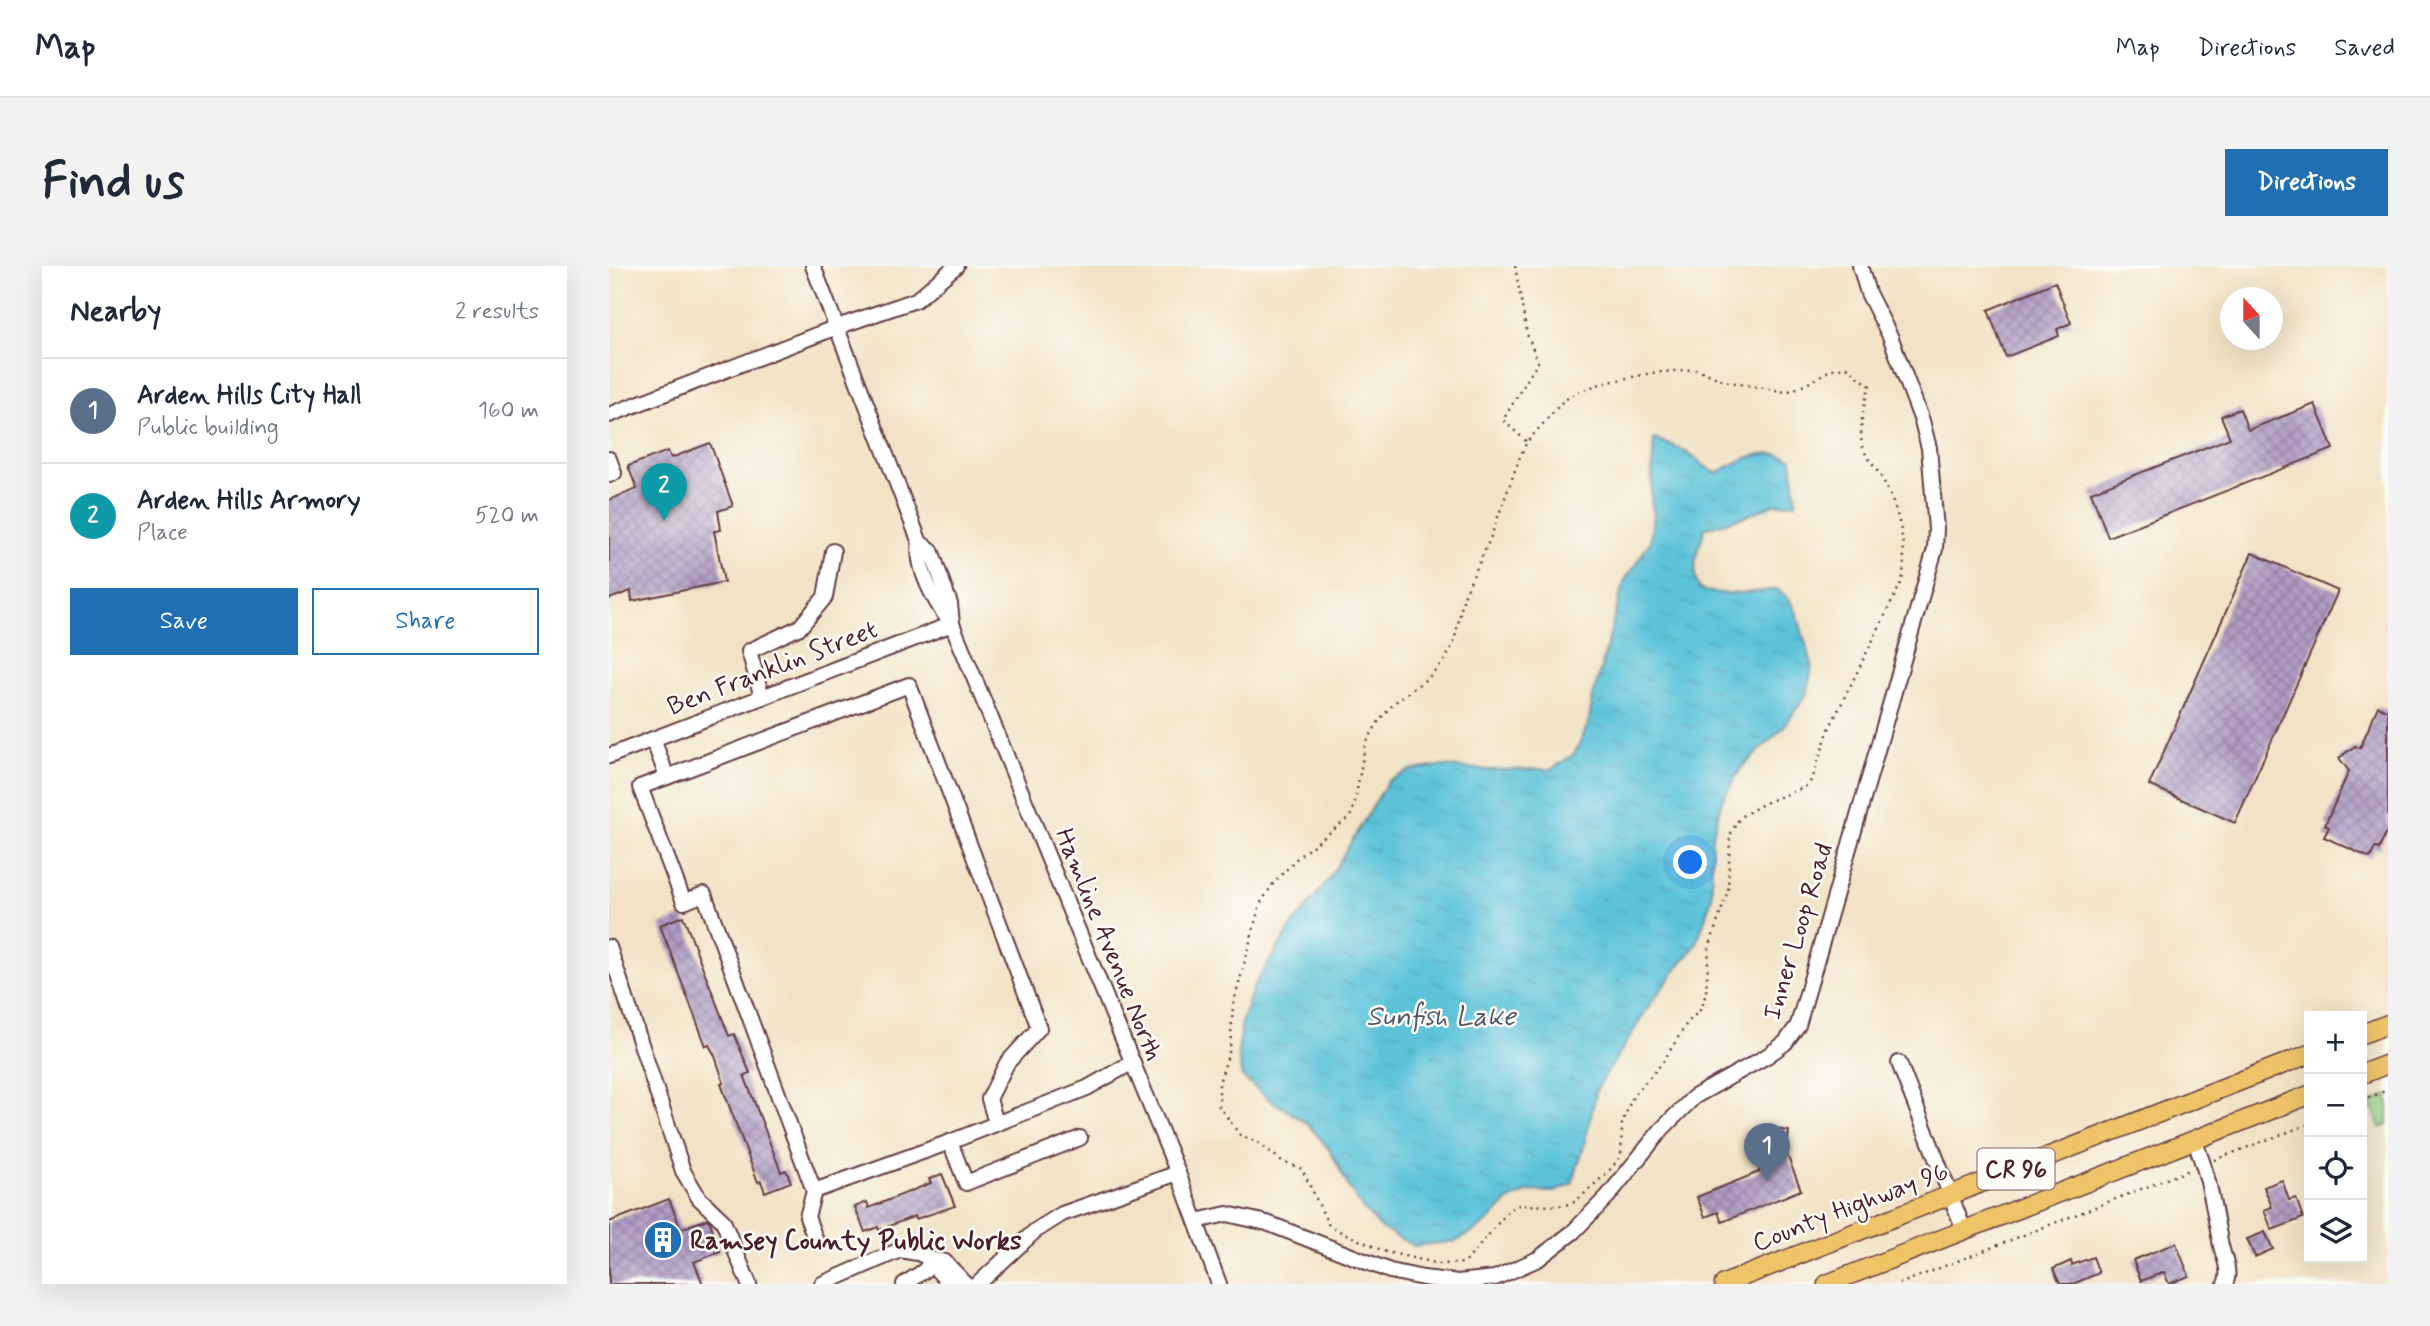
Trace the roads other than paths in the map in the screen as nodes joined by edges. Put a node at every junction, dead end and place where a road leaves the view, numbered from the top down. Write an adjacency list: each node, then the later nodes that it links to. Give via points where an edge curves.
1 (813, 266): 4 (street, Hamline Avenue North)
2 (956, 266): 4 (street, via 916,300)
3 (1860, 266): 30 (street, Inner Loop Road, via 1922,421 1929,448 1935,549 1797,1025 1785,1043 1694,1097 1573,1232 1538,1259 1496,1278 1458,1282 1423,1278 1390,1271 1267,1223 1227,1214)
4 (837, 327): 5 (street); 9 (street, Hamline Avenue North, via 921,543 931,550 950,604)
5 (609, 415)
6 (609, 459): 7 (street, via 614,473)
7 (609, 475)
8 (833, 551): 10 (street, via 825,597 800,627 749,651)
9 (952, 624): 10 (street, Ben Franklin Street); 18 (street, Hamline Avenue North)
10 (762, 697): 11 (street, Ben Franklin Street)
11 (653, 739): 12 (street, Ben Franklin Street); 13 (street)
12 (609, 756)
13 (667, 777): 23 (street, via 909,685 1039,1028 1007,1063 989,1099); 28 (street, via 640,788 684,902 704,894)
14 (609, 947): 34 (street, via 683,1171 699,1198 723,1221)
15 (2388, 1024): 16 (main road)
16 (2367, 1032)
17 (2304, 1057): 29 (main road, County Highway 96 / CR 96)
18 (1133, 1062): 23 (street, via 1087,1088); 27 (street, Hamline Avenue North)
19 (1899, 1063): 29 (street)
20 (2388, 1064): 21 (main road)
21 (2367, 1072)
22 (2304, 1097): 25 (main road, CR 96)
23 (996, 1123): 26 (street)
24 (1080, 1138): 26 (street, via 967,1183)
25 (2194, 1140): 31 (main road, CR 96); 43 (street, via 2213,1196 2227,1268)
26 (950, 1142): 28 (street)
27 (1178, 1173): 30 (street, Hamline Avenue North); 39 (street, via 1062,1214 1035,1231)
28 (814, 1191): 32 (street, via 807,1217)
29 (1951, 1195): 31 (street); 41 (main road, County Highway 96 / CR 96)
30 (1196, 1221): 40 (street, Hamline Avenue North)
31 (1964, 1230): 42 (main road, CR 96)
32 (816, 1241)
33 (933, 1260): 35 (street, via 900,1250); 36 (street); 37 (street); 38 (street, via 945,1262)
34 (749, 1284)
35 (822, 1284)
36 (904, 1284)
37 (950, 1284)
38 (966, 1284)
39 (978, 1284)
40 (1219, 1284)
41 (1724, 1284)
42 (1826, 1284)
43 (2225, 1284)

